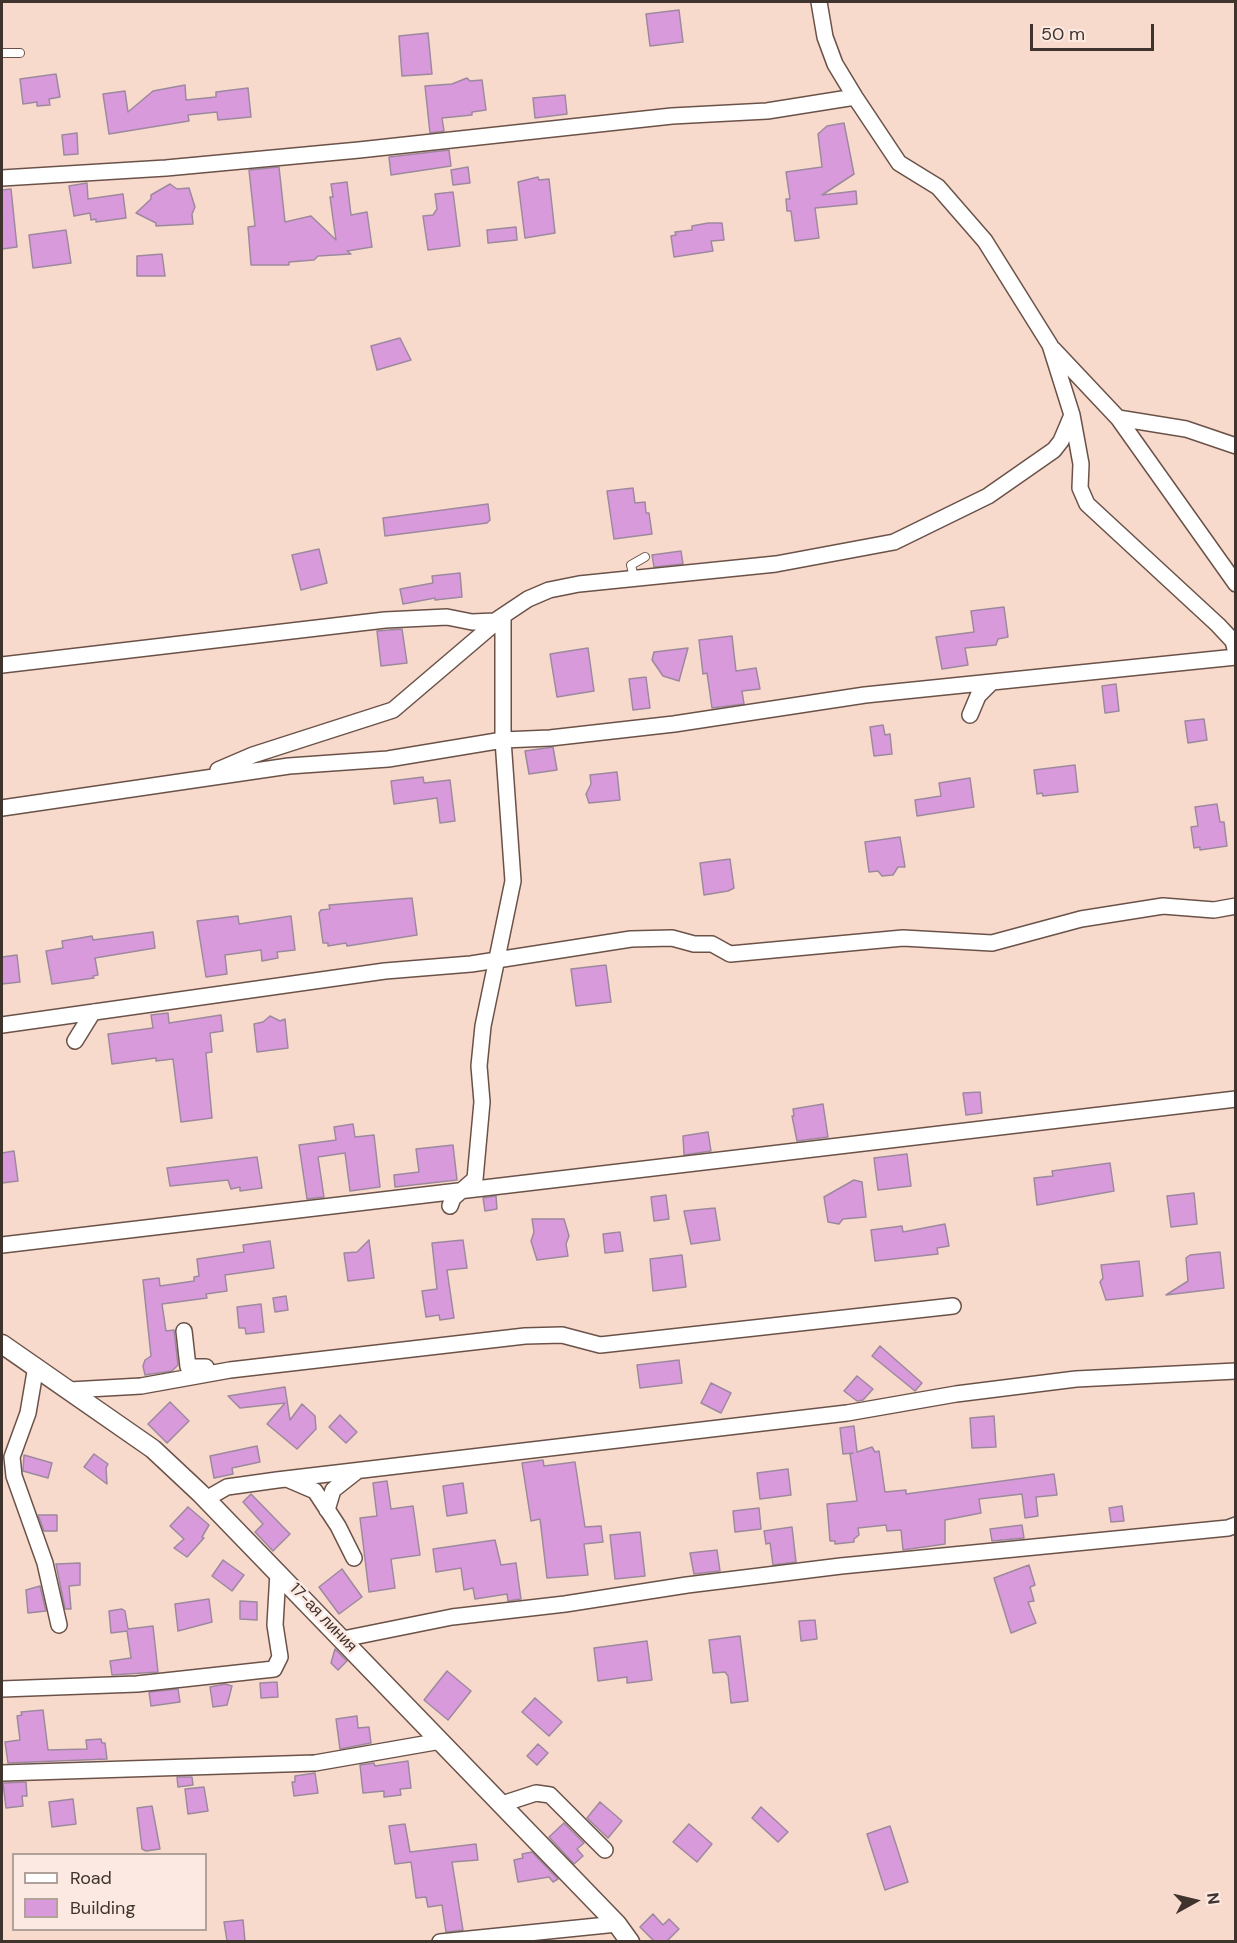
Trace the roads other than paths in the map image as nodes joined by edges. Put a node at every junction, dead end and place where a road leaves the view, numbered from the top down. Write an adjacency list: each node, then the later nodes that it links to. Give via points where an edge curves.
1 (819, 2): 4 (street, via 835,64)
2 (2, 53): 3 (lane)
3 (20, 53)
4 (855, 97): 5 (street, via 767,111 672,116 359,150); 6 (street, via 899,163 938,188 985,241)
5 (2, 178)
6 (1050, 345): 7 (street); 8 (street)
7 (1072, 415): 11 (street, via 1054,450 988,496 894,542 776,564); 14 (street, via 1081,464 1080,488 1087,504 1218,625 1233,641)
8 (1118, 418): 9 (street, via 1186,429); 12 (street)
9 (1236, 446)
10 (645, 557): 11 (lane, via 632,565)
11 (634, 578): 13 (street, via 549,590 528,598)
12 (1236, 584)
13 (503, 616): 15 (street, via 495,621 472,622 447,618 385,620); 18 (street); 19 (street, via 393,710 253,755)
14 (1236, 655): 16 (street)
15 (2, 665)
16 (990, 684): 17 (street, via 978,696); 18 (street, via 865,695 674,724)
17 (970, 715)
18 (503, 740): 19 (street, via 388,759); 22 (street, via 513,881)
19 (198, 778): 20 (street)
20 (2, 808)
21 (1236, 906): 22 (street, via 1214,910 1163,906 1081,919 992,943 903,938 730,954 712,944 694,945 672,938 631,939)
22 (498, 960): 23 (street, via 385,971); 27 (street, via 483,1026 477,1170 475,1179)
23 (93, 1012): 24 (street); 25 (street)
24 (2, 1025)
25 (75, 1041)
26 (1236, 1099): 27 (street)
27 (465, 1189): 28 (street, via 453,1198); 29 (street)
28 (450, 1206)
29 (2, 1245)
30 (953, 1306): 34 (street, via 600,1345 562,1335 525,1336)
31 (184, 1331): 34 (street, via 188,1368)
32 (2, 1344): 33 (street, 17-ая линия)
33 (36, 1366): 36 (street, 17-ая линия); 44 (street, via 28,1413 12,1457 14,1476 45,1563)
34 (230, 1370): 36 (street, via 141,1386)
35 (1236, 1371): 37 (street, via 1076,1379 835,1414)
36 (70, 1390): 39 (street, 17-ая линия, via 153,1449)
37 (356, 1472): 38 (street); 40 (street, via 333,1490)
38 (287, 1479): 39 (street, via 227,1487); 40 (street, via 315,1491)
39 (206, 1499): 43 (street, 17-ая линия)
40 (327, 1510): 42 (street)
41 (1236, 1524): 45 (street, via 1228,1528 687,1585 452,1617)
42 (354, 1558)
43 (278, 1572): 45 (street, 17-ая линия); 46 (street, via 275,1625 280,1657 274,1669 137,1684)
44 (59, 1625)
45 (343, 1639): 47 (street, 17-ая линия)
46 (2, 1689)
47 (441, 1741): 48 (street, via 315,1763); 49 (street, 17-ая линия)
48 (2, 1773)
49 (502, 1804): 50 (street, via 537,1793 550,1795); 51 (street, 17-ая линия)
50 (604, 1850)
51 (617, 1924): 52 (street); 53 (street, 17-ая линия)
52 (440, 1941)
53 (630, 1941)

